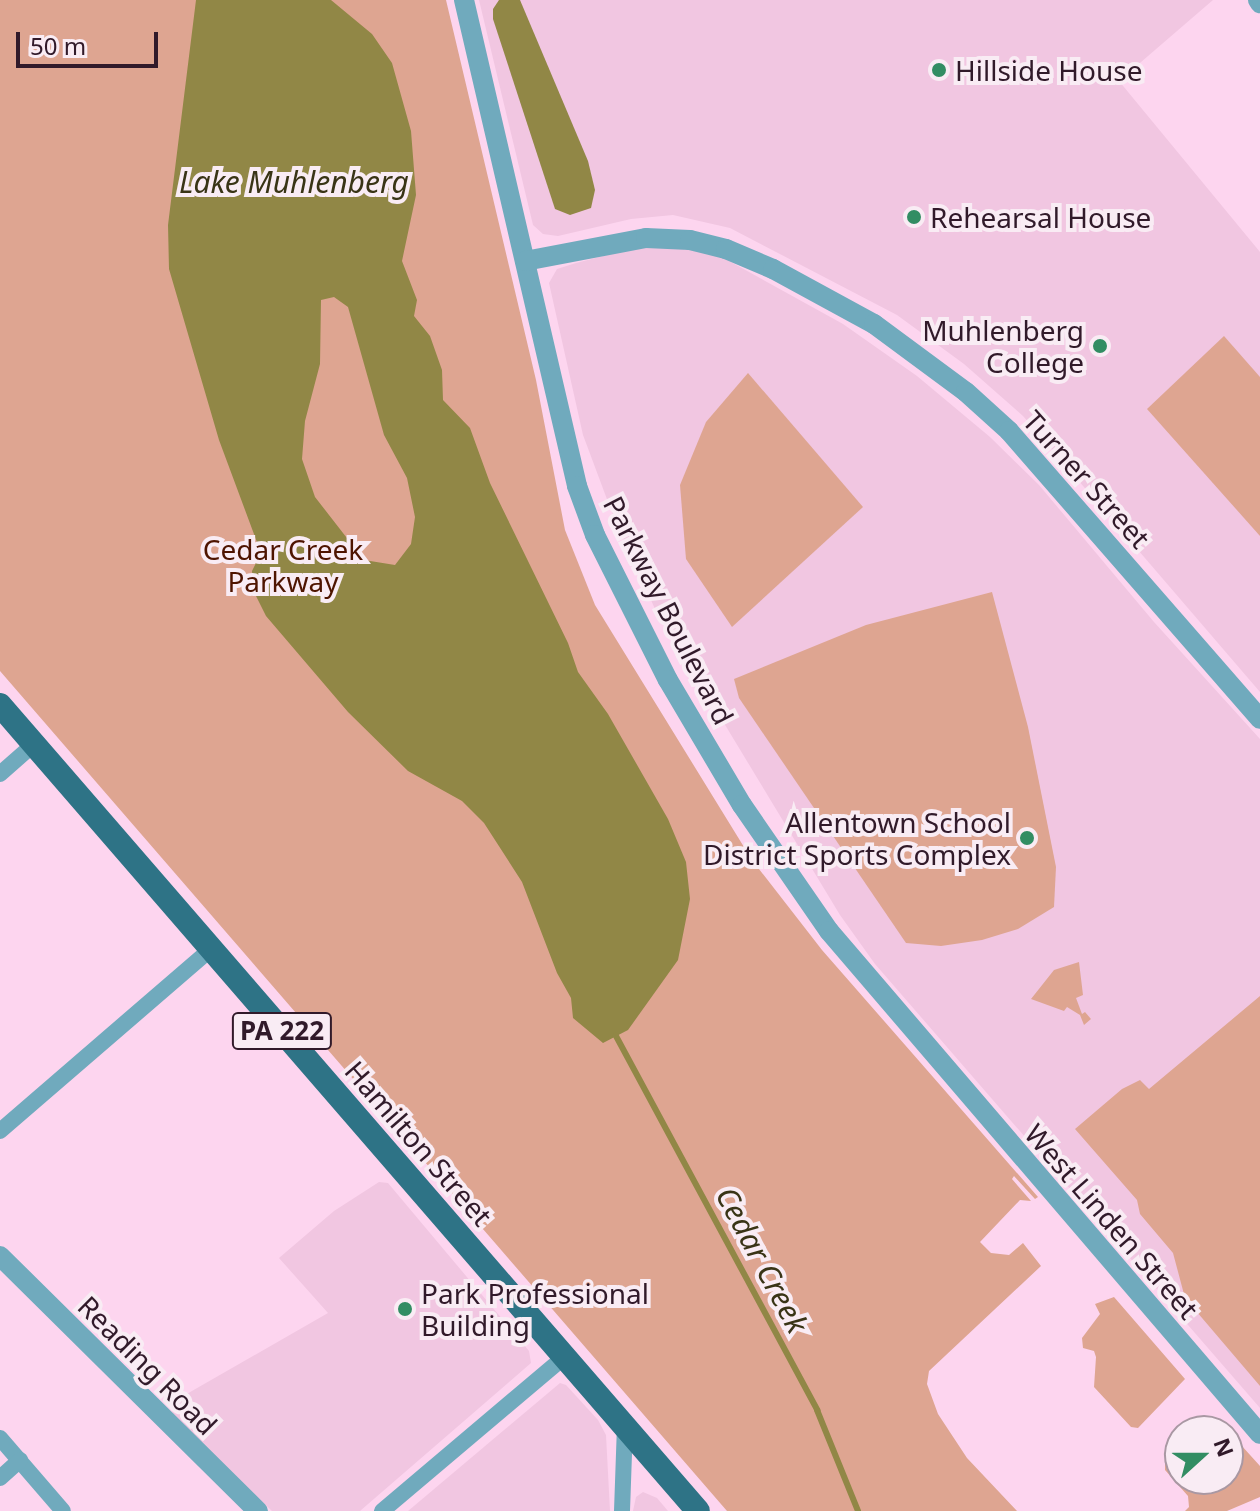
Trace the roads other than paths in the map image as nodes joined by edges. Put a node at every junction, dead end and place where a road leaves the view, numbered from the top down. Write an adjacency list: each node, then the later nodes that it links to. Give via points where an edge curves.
1 (464, 0): 2 (street, Parkway Boulevard)
2 (525, 261): 4 (street, Turner Street, via 646,238 690,240 773,269 874,324 1009,431); 8 (street, Parkway Boulevard, via 577,486 634,616 703,743 790,877)
3 (0, 705): 5 (main road, Hamilton Street / PA 222)
4 (1260, 719)
5 (34, 744): 6 (street); 7 (main road, Hamilton Street / PA 222)
6 (0, 774)
7 (211, 949): 9 (street); 11 (main road, Hamilton Street / PA 222)
8 (923, 1044): 13 (street, West Linden Street)
9 (0, 1131)
10 (0, 1256): 18 (street, Reading Road)
11 (564, 1357): 12 (main road, Hamilton Street / PA 222); 19 (street)
12 (625, 1426): 20 (street); 21 (main road, Hamilton Street / PA 222)
13 (1260, 1434)
14 (0, 1438): 15 (street)
15 (20, 1460): 16 (street); 17 (street)
16 (0, 1478)
17 (63, 1511)
18 (258, 1511)
19 (382, 1511)
20 (622, 1511)
21 (698, 1511)

